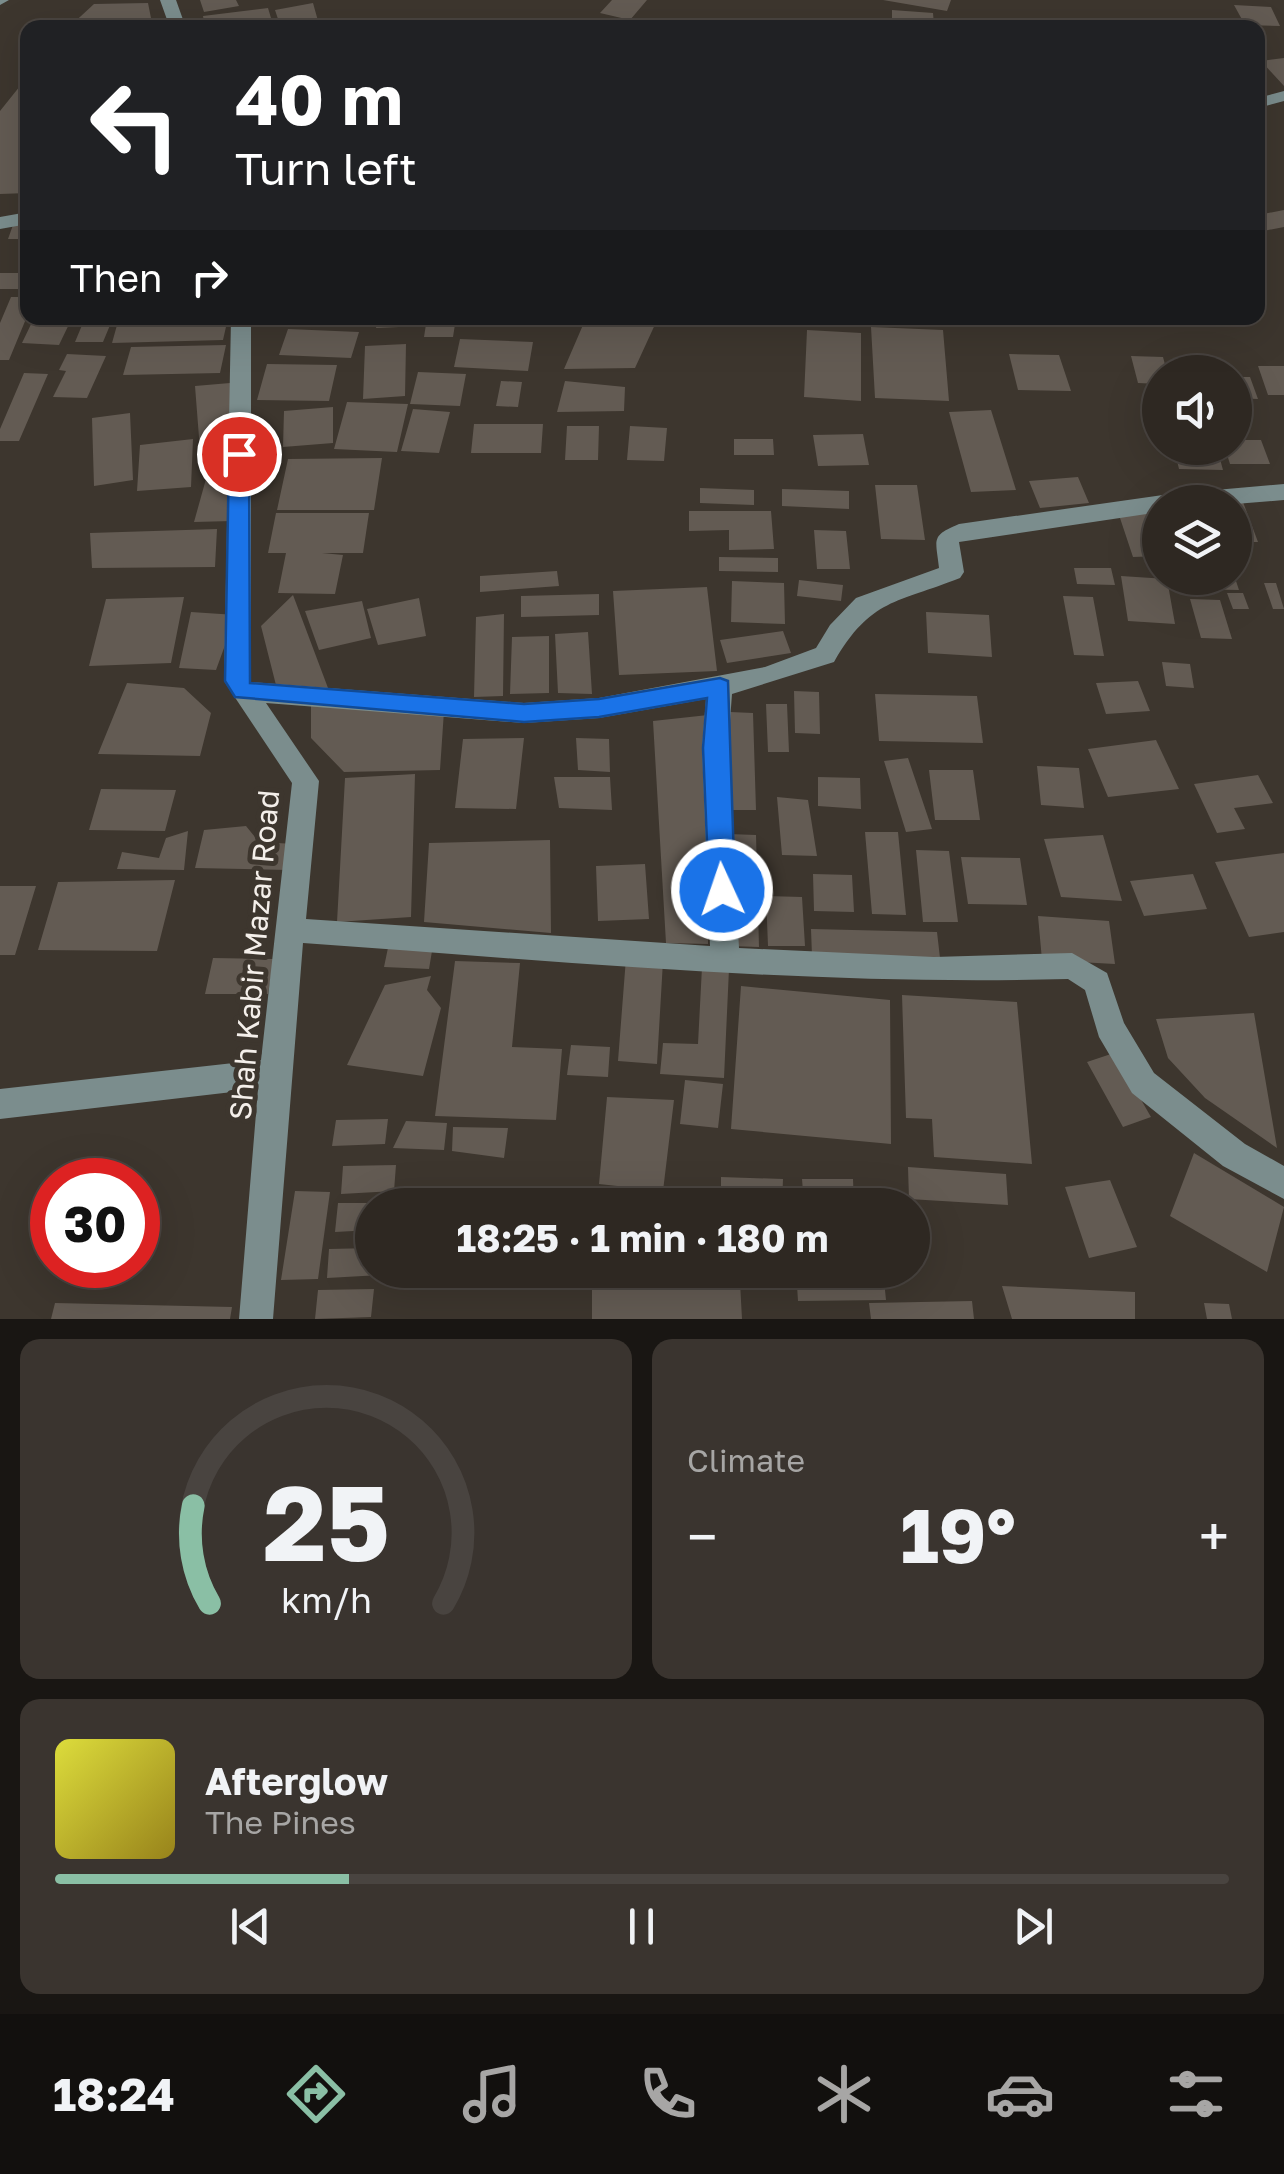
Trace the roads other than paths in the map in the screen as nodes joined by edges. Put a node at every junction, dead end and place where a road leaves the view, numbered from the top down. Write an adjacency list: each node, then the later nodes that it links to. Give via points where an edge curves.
1 (241, 325): 6 (street, Shah Kabir Mazar Road, via 237,681)
2 (1284, 492): 3 (street)
3 (1252, 495)
4 (1142, 506): 5 (street, via 947,538 952,572 865,600 842,622 826,655)
5 (720, 687): 6 (street, via 524,713); 8 (street, via 715,748)
6 (243, 691): 7 (street, Shah Kabir Mazar Road, via 306,782)
7 (290, 930): 8 (street); 9 (street, Shah Kabir Mazar Road)
8 (725, 961): 11 (street, via 934,970 1072,966 1097,982 1110,1027 1143,1083 1234,1154)
9 (275, 1073): 10 (street); 12 (street, Shah Kabir Mazar Road)
10 (0, 1104)
11 (1284, 1183)
12 (256, 1319)

